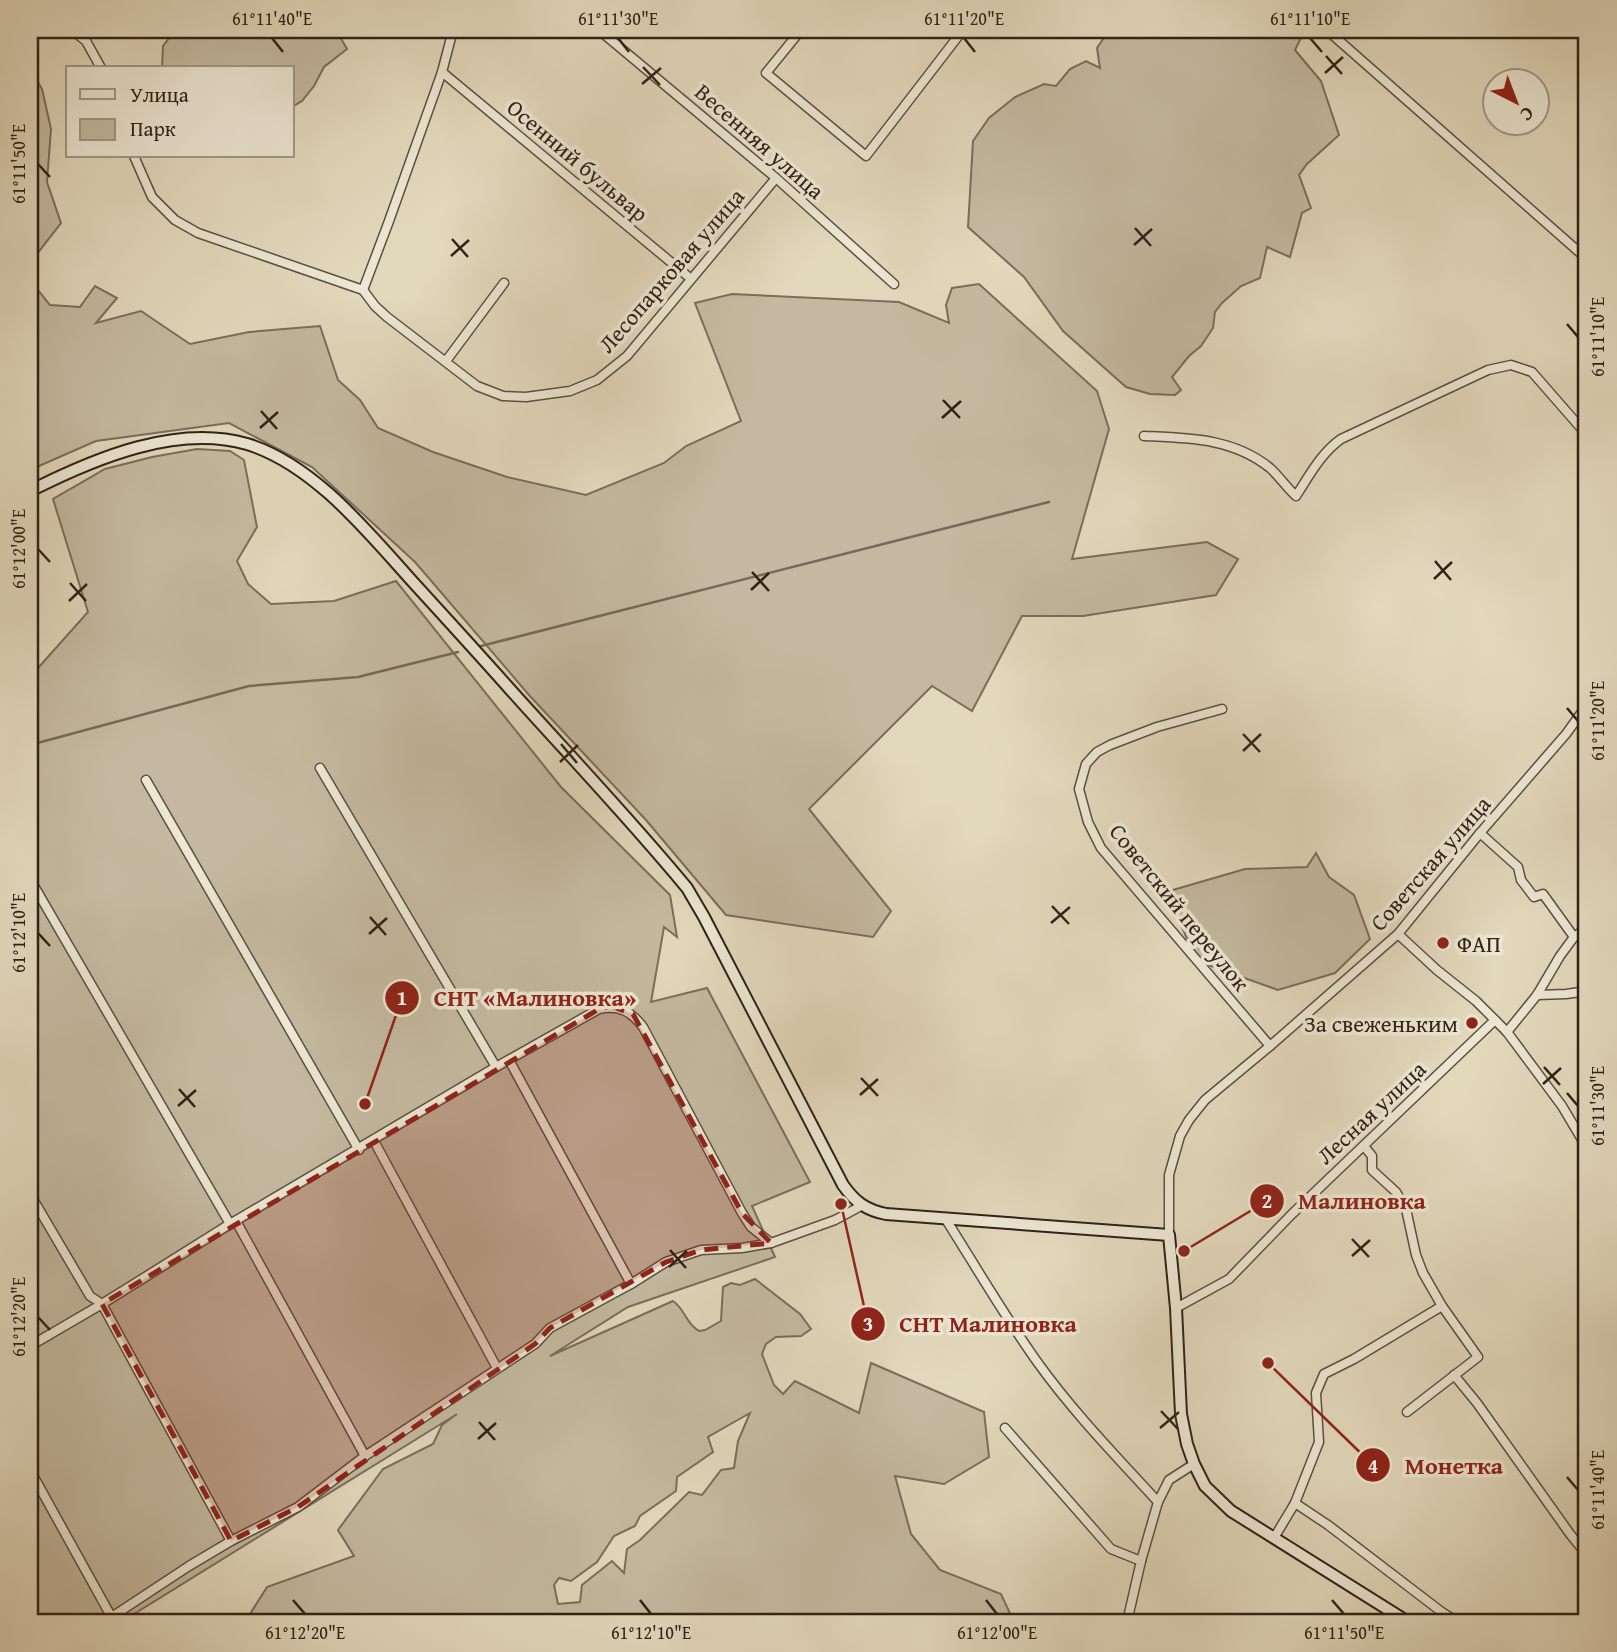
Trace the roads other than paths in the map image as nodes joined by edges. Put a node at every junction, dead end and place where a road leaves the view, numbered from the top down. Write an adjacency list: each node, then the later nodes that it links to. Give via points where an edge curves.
1 (72, 30): 7 (street, via 86,41)
2 (452, 30): 8 (street)
3 (599, 30): 10 (street, Весенняя улица)
4 (801, 30): 5 (street, via 766,73 866,156)
5 (963, 30)
6 (1327, 30): 11 (street)
7 (100, 66)
8 (442, 72): 12 (street, Осенний бульвар); 15 (street)
9 (135, 158): 15 (street, Лесопарковая улица, via 152,197 175,220 198,233)
10 (776, 178): 12 (street, Лесопарковая улица); 14 (street, Весенняя улица)
11 (1587, 259)
12 (690, 278): 16 (street, Лесопарковая улица, via 626,356 597,380 570,391 503,396 477,386)
13 (504, 283): 16 (street)
14 (894, 284)
15 (363, 290): 16 (street, Лесопарковая улица, via 387,317)
16 (446, 361)
17 (1587, 435): 18 (street, via 1532,372 1511,365 1488,370 1341,439 1318,462 1296,496 1270,469 1239,449 1186,438)
18 (1144, 436)
19 (32, 490): 41 (street, via 101,458 190,439 233,441 260,449 301,470 321,487 385,550 687,888 843,1185)
20 (1587, 705): 24 (street, Советская улица)
21 (1222, 709): 33 (street, Советский переулок, via 1157,727 1097,752 1086,764 1079,789 1101,848)
22 (320, 768): 35 (street)
23 (146, 780): 39 (street)
24 (1480, 833): 27 (street, Советская улица); 28 (street, via 1518,867 1534,897 1543,894)
25 (30, 879): 43 (street)
26 (1587, 928): 28 (street)
27 (1398, 934): 31 (street); 33 (street, Советская улица)
28 (1574, 937): 30 (street)
29 (1587, 991): 30 (street)
30 (1537, 995): 32 (street)
31 (1495, 1020): 32 (street); 37 (street, Лесная улица)
32 (1507, 1032): 38 (street)
33 (1270, 1046): 44 (street, Советская улица, via 1205,1100 1184,1128 1169,1175)
34 (509, 1060): 35 (street); 45 (street, via 599,1009 611,1006 633,1014 742,1213); 46 (street)
35 (496, 1067): 36 (street)
36 (374, 1141): 39 (street); 51 (street)
37 (1364, 1146): 48 (street, via 1372,1170 1396,1192 1406,1209 1416,1255); 49 (street, Лесная улица, via 1229,1279)
38 (1587, 1148)
39 (359, 1150): 43 (street)
40 (30, 1195): 47 (street, via 90,1296)
41 (861, 1206): 42 (street, via 886,1214); 45 (street)
42 (946, 1218): 44 (street); 58 (street, via 1039,1365)
43 (233, 1222): 47 (street); 55 (street)
44 (1169, 1235): 49 (street)
45 (771, 1243): 46 (street, via 701,1250 666,1262)
46 (631, 1284): 51 (street, via 550,1328 535,1344)
47 (102, 1304): 50 (street); 61 (street)
48 (1442, 1306): 52 (street, via 1478,1357); 59 (street, via 1324,1374 1315,1393 1319,1442)
49 (1176, 1308): 56 (street, via 1181,1414)
50 (30, 1346)
51 (497, 1368): 55 (street)
52 (1454, 1375): 53 (street); 62 (street)
53 (1407, 1412)
54 (1005, 1428): 63 (street, via 1111,1549)
55 (365, 1456): 61 (street, via 298,1507)
56 (1194, 1464): 58 (street, via 1169,1480); 60 (street, via 1205,1486 1231,1511)
57 (30, 1470): 65 (street)
58 (1158, 1502): 63 (street)
59 (1295, 1503): 60 (street); 64 (street)
60 (1274, 1538): 67 (street)
61 (231, 1541): 65 (street)
62 (1587, 1555)
63 (1141, 1561): 66 (street)
64 (1443, 1613): 68 (street); 69 (street)
65 (108, 1620)
66 (1127, 1622)
67 (1408, 1622)
68 (1435, 1622)
69 (1458, 1622)

